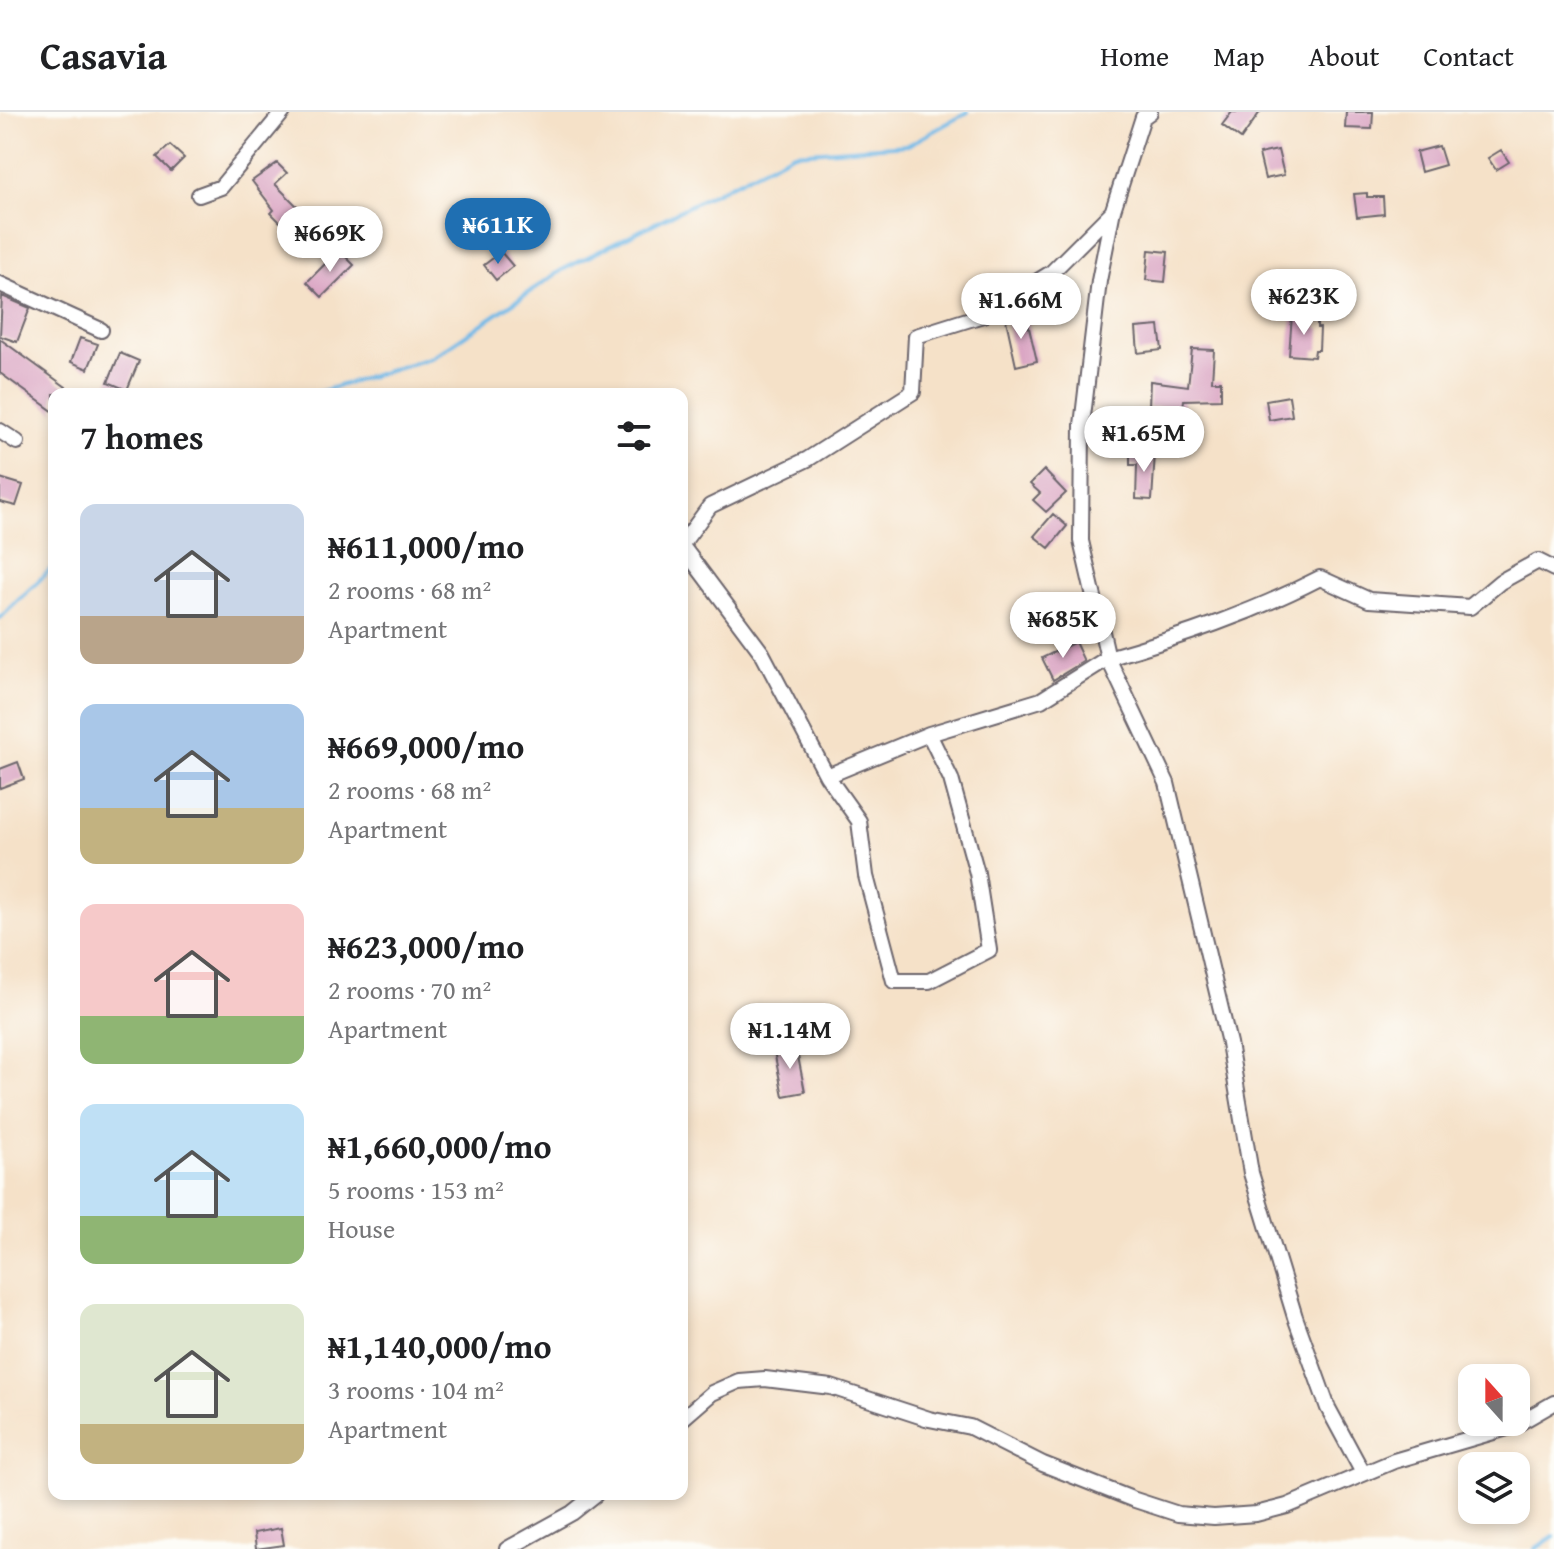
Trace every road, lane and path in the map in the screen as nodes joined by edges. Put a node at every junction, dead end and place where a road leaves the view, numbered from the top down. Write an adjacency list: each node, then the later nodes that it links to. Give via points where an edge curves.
1 (283, 112): 3 (street, via 221,187)
2 (1150, 112): 4 (street, via 1143,117)
3 (199, 195)
4 (1113, 210): 9 (street, via 1051,273 983,315 916,336 913,392 808,459 710,506); 12 (street, via 1082,425 1081,541)
5 (0, 284): 6 (street)
6 (101, 330)
7 (0, 431): 8 (street)
8 (17, 442)
9 (688, 537)
10 (688, 553): 14 (street, via 762,653)
11 (1554, 569): 12 (street, via 1538,561 1470,607 1369,600 1320,578 1193,632)
12 (1108, 658): 13 (street, via 1041,700); 17 (street, via 1167,783 1229,1043 1251,1173 1328,1408)
13 (929, 734): 14 (street); 14 (street, via 951,779 977,873 989,950 929,981 894,981 866,876 859,821)
14 (827, 776)
15 (1554, 1403): 17 (street, via 1514,1426)
16 (688, 1414): 17 (street, via 712,1393 739,1381 831,1387 970,1427 1043,1464 1178,1514 1256,1514)
17 (1363, 1473)
18 (588, 1500): 19 (street)
19 (507, 1549)

